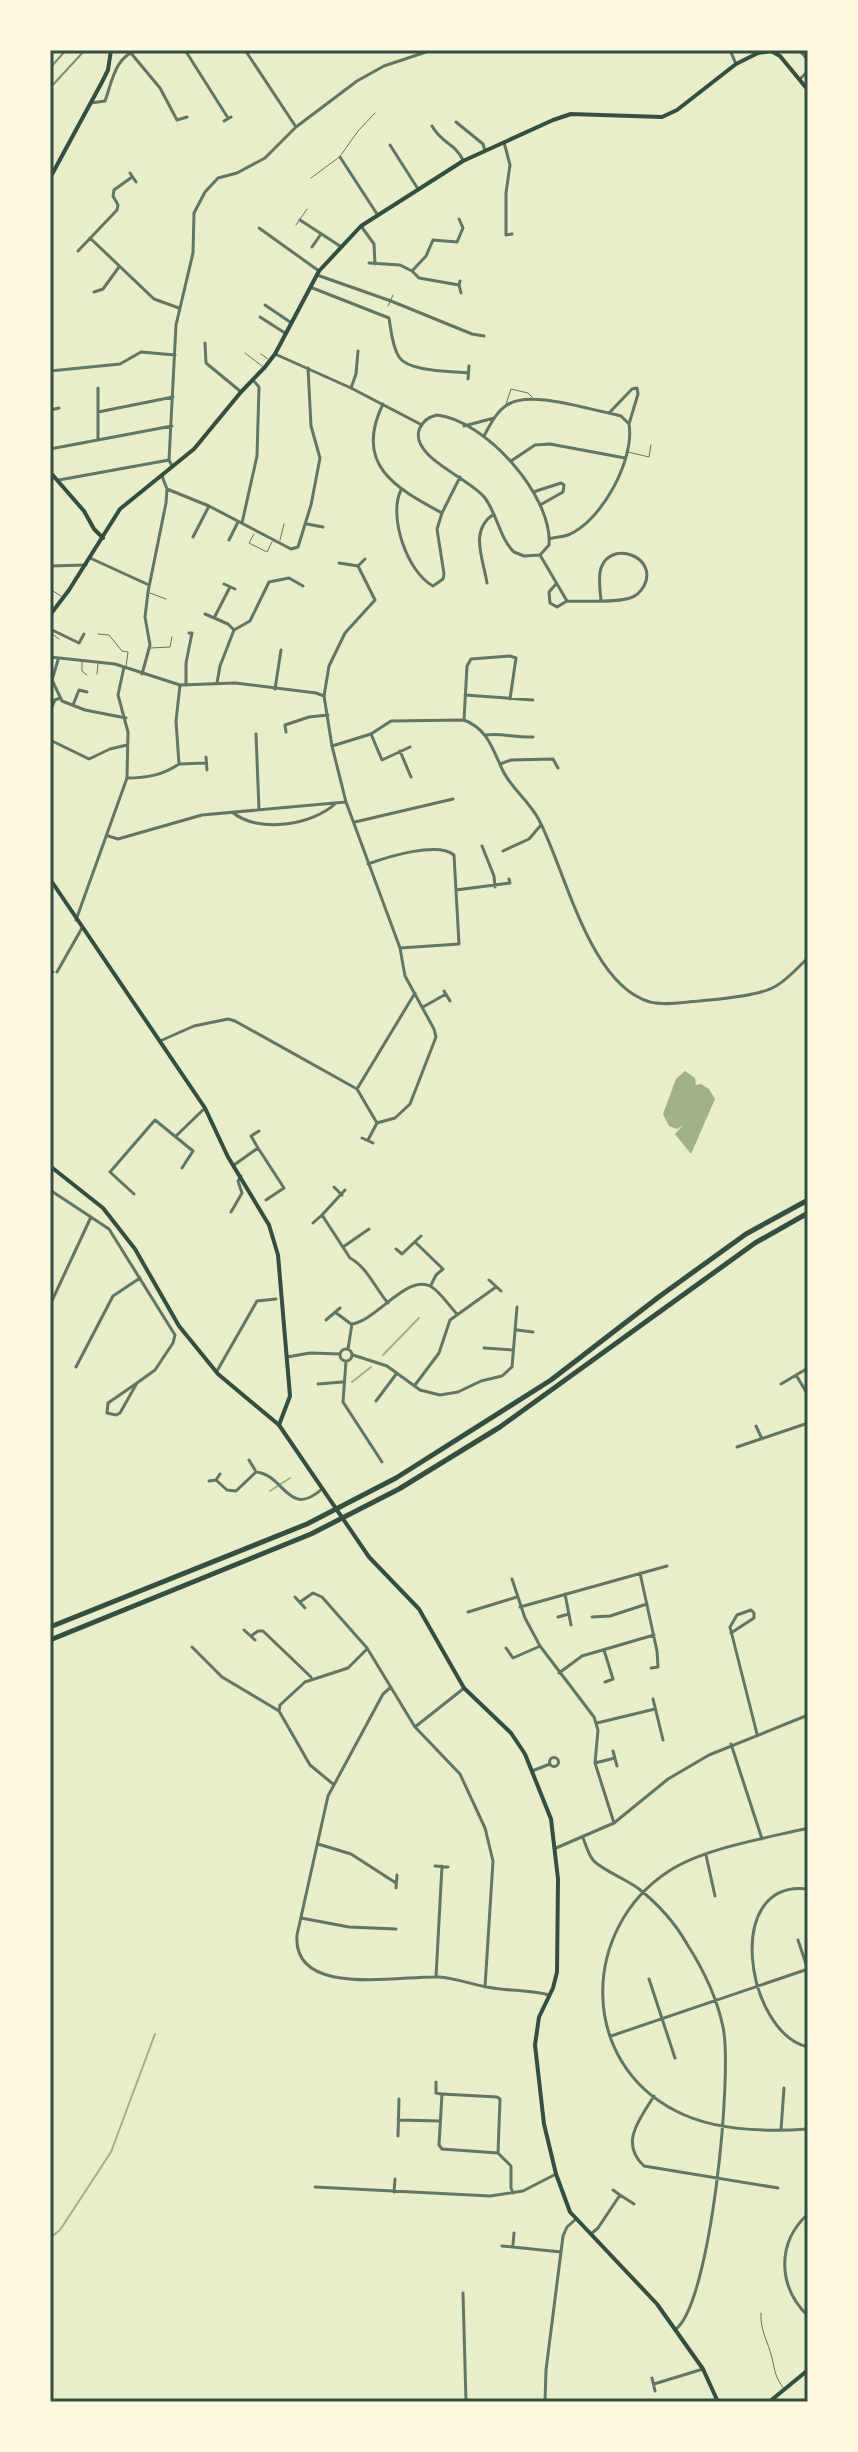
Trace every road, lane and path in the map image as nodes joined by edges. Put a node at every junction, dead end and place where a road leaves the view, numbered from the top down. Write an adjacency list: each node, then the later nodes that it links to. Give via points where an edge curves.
1 (111, 50): 16 (main road, via 108,70)
2 (138, 50): 9 (street)
3 (185, 50): 19 (street)
4 (245, 50): 21 (street)
5 (432, 50): 21 (street, via 357,81)
6 (730, 50): 12 (street)
7 (782, 50): 10 (street)
8 (799, 50): 11 (street)
9 (130, 52): 16 (street, via 120,61 105,101); 18 (street, via 160,88 177,120)
10 (777, 55): 12 (main road, via 758,53); 14 (main road)
11 (808, 60)
12 (736, 64): 23 (main road, via 662,117 571,114)
13 (808, 71): 14 (street)
14 (800, 79): 15 (main road)
15 (808, 90)
16 (91, 103): 28 (main road)
17 (375, 113): 26 (lane)
18 (187, 117)
19 (228, 119)
20 (456, 122): 25 (street)
21 (296, 127): 58 (street, via 265,158 212,184 194,213 193,253)
22 (428, 133): 27 (street, via 433,128 441,141 457,148)
23 (504, 142): 25 (main road); 41 (street, via 510,165 506,235)
24 (390, 145): 31 (street)
25 (485, 151): 27 (main road)
26 (340, 157): 29 (lane); 33 (street)
27 (463, 161): 31 (main road)
28 (50, 178)
29 (311, 178)
30 (136, 182): 42 (street, via 131,175 114,190 117,210)
31 (418, 189): 33 (main road)
32 (307, 209): 35 (lane)
33 (378, 215): 37 (main road)
34 (459, 219): 43 (street, via 466,229 457,242)
35 (300, 220): 36 (lane); 39 (street)
36 (296, 225)
37 (361, 226): 45 (main road); 48 (street, via 374,244)
38 (259, 228): 51 (street)
39 (321, 234): 44 (street); 45 (street)
40 (428, 234): 43 (street)
41 (512, 234)
42 (90, 238): 46 (street); 49 (street)
43 (433, 240): 50 (street)
44 (312, 247)
45 (341, 247): 51 (main road)
46 (78, 251)
47 (369, 263): 48 (street)
48 (375, 264): 50 (street)
49 (120, 266): 53 (street, via 103,289); 58 (street, via 154,299)
50 (412, 271): 54 (street, via 419,278 459,283)
51 (318, 273): 52 (main road); 56 (street)
52 (310, 287): 60 (main road); 74 (street, via 389,318 405,363)
53 (94, 292)
54 (461, 293)
55 (393, 295): 56 (lane)
56 (390, 303): 62 (street)
57 (265, 305): 60 (street)
58 (179, 308): 68 (street)
59 (260, 317): 61 (street)
60 (290, 322): 61 (main road)
61 (285, 333): 67 (main road)
62 (484, 336)
63 (205, 343): 79 (street, via 206,363)
64 (358, 351): 78 (street)
65 (245, 353): 71 (lane)
66 (261, 354): 69 (lane)
67 (275, 354): 69 (main road); 72 (street)
68 (175, 355): 73 (street, via 141,352 120,364); 80 (street)
69 (270, 361): 71 (main road)
70 (469, 366): 74 (street)
71 (265, 367): 76 (main road)
72 (308, 368): 78 (street); 115 (street, via 311,426 320,458)
73 (50, 371)
74 (468, 373): 75 (street)
75 (468, 379)
76 (253, 380): 79 (main road); 113 (street, via 259,387 257,456)
77 (98, 388): 86 (street)
78 (351, 388): 82 (street)
79 (241, 392): 101 (main road)
80 (173, 397): 86 (street); 91 (street)
81 (534, 399): 83 (street); 83 (lane, via 511,389); 87 (street)
82 (383, 404): 90 (street); 107 (street, via 375,426 376,455)
83 (505, 405): 88 (street)
84 (59, 408): 85 (street)
85 (50, 410)
86 (98, 412): 94 (street)
87 (609, 413): 89 (street); 89 (street, via 637,388)
88 (494, 418): 92 (street); 93 (street)
89 (629, 424): 97 (street)
90 (422, 425): 92 (street, via 437,415); 104 (street, via 418,439 425,452)
91 (172, 426): 94 (street); 99 (street)
92 (464, 426): 93 (street)
93 (484, 437): 100 (street)
94 (98, 439): 96 (street)
95 (651, 445): 97 (lane, via 649,457)
96 (50, 449)
97 (626, 452): 98 (street)
98 (625, 458): 100 (street, via 550,444 535,445); 120 (street, via 597,512 568,535)
99 (169, 460): 101 (street); 105 (street)
100 (511, 461): 108 (street)
101 (173, 469): 103 (main road)
102 (50, 472): 105 (main road)
103 (162, 476): 106 (street); 119 (main road, via 120,509)
104 (460, 477): 111 (street); 112 (street, via 480,492)
105 (57, 480): 119 (main road)
106 (167, 489): 110 (street); 138 (street)
107 (401, 490): 111 (street); 111 (street, via 395,508 400,536 421,577 433,586 444,574 437,529)
108 (533, 492): 109 (street); 109 (street, via 564,485 563,492)
109 (540, 505): 120 (street)
110 (209, 506): 113 (street); 118 (street)
111 (442, 513)
112 (495, 514): 124 (street, via 514,552); 131 (street, via 479,531)
113 (240, 522): 117 (street); 121 (street)
114 (284, 524): 123 (lane)
115 (306, 524): 116 (street); 123 (street, via 296,549)
116 (323, 527)
117 (256, 531): 122 (street); 122 (lane, via 249,543 258,548 267,552)
118 (193, 537)
119 (103, 538): 125 (main road)
120 (549, 539): 124 (street)
121 (229, 540)
122 (274, 540): 123 (street)
123 (279, 543)
124 (540, 555): 137 (street)
125 (90, 558): 128 (main road); 138 (street)
126 (365, 559): 130 (street)
127 (339, 563): 130 (street)
128 (86, 565): 129 (street); 142 (main road)
129 (50, 566)
130 (358, 566): 173 (street, via 375,600 345,633 329,666)
131 (486, 574): 133 (street); 135 (street)
132 (299, 575): 134 (street)
133 (479, 576)
134 (295, 582): 139 (street); 149 (street, via 269,582)
135 (487, 583)
136 (224, 584): 148 (street, via 232,588)
137 (556, 584): 145 (street); 145 (street, via 549,592 550,603 557,607)
138 (149, 585): 141 (street)
139 (303, 586)
140 (50, 589): 142 (lane)
141 (148, 592): 143 (lane); 158 (street)
142 (64, 597): 147 (main road)
143 (166, 599)
144 (601, 600): 144 (street, via 638,594 647,573 634,554 617,554 605,562); 145 (street)
145 (567, 601)
146 (205, 614): 148 (street)
147 (50, 615)
148 (214, 618): 152 (street)
149 (250, 621): 150 (street); 152 (street)
150 (257, 625)
151 (50, 630): 154 (street, via 79,643); 157 (lane)
152 (234, 630): 168 (street)
153 (189, 633): 169 (street)
154 (84, 634)
155 (98, 634): 164 (lane, via 109,635 128,652)
156 (172, 637): 158 (lane, via 170,647)
157 (59, 639)
158 (150, 648): 166 (street)
159 (281, 650): 170 (street)
160 (50, 657): 162 (street)
161 (82, 659): 162 (street); 163 (street); 167 (lane)
162 (58, 660): 174 (street, via 52,680)
163 (98, 661): 164 (street); 165 (lane)
164 (125, 667): 166 (street); 180 (street, via 118,695)
165 (97, 674)
166 (142, 674): 169 (street)
167 (87, 675)
168 (217, 683): 169 (street); 170 (street)
169 (183, 685): 194 (street, via 176,721)
170 (275, 689): 173 (street)
171 (87, 692): 177 (street, via 79,690)
172 (465, 695): 175 (street); 175 (street, via 469,660 510,656 517,661); 181 (street)
173 (324, 696): 179 (street)
174 (60, 698): 177 (street); 178 (street)
175 (510, 699): 176 (street)
176 (534, 700)
177 (73, 705): 180 (street)
178 (51, 709)
179 (328, 715): 182 (street, via 285,725); 189 (street)
180 (126, 718): 188 (street)
181 (464, 720): 184 (street, via 391,721); 185 (street)
182 (286, 732)
183 (256, 734): 203 (street)
184 (371, 734): 189 (street); 191 (street, via 382,760)
185 (485, 735): 186 (street); 195 (street)
186 (533, 737)
187 (50, 740): 188 (street, via 89,759)
188 (128, 745): 199 (street)
189 (332, 746): 201 (street)
190 (410, 747): 191 (street)
191 (400, 751): 198 (street)
192 (206, 757): 193 (street)
193 (206, 763): 194 (street); 197 (street)
194 (179, 764): 199 (street, via 168,772)
195 (500, 764): 196 (street, via 553,759); 206 (street)
196 (558, 768)
197 (207, 770)
198 (411, 777)
199 (127, 778): 207 (street)
200 (453, 799): 205 (street)
201 (346, 802): 202 (street); 205 (street)
202 (336, 803): 203 (street); 204 (street, via 327,812 290,823 249,820)
203 (259, 810): 204 (street)
204 (232, 812): 207 (street, via 118,839)
205 (354, 822): 210 (street)
206 (541, 825): 209 (street, via 529,839); 219 (street, via 577,916 615,977 635,995 655,1003 774,987)
207 (108, 836): 216 (street)
208 (482, 846): 214 (street)
209 (503, 851)
210 (368, 864): 215 (street, via 392,856 451,851); 218 (street)
211 (50, 879): 213 (main road)
212 (509, 879): 214 (street)
213 (52, 886): 216 (main road)
214 (495, 887): 215 (street)
215 (456, 890): 218 (street, via 459,944)
216 (76, 920): 217 (main road)
217 (82, 928): 220 (street); 224 (main road)
218 (400, 948): 221 (street)
219 (808, 958)
220 (53, 971)
221 (415, 993): 223 (street); 225 (street)
222 (450, 1001): 223 (street, via 445,992)
223 (423, 1007): 227 (street, via 436,1037 410,1104 395,1118)
224 (160, 1041): 225 (street, via 228,1019); 226 (main road)
225 (357, 1089): 227 (street)
226 (205, 1108): 229 (street); 235 (main road)
227 (377, 1123): 231 (street)
228 (259, 1131): 233 (street, via 251,1136)
229 (175, 1137): 234 (street, via 193,1151); 241 (street, via 155,1120 110,1172)
230 (362, 1138): 231 (street)
231 (368, 1140): 232 (street)
232 (373, 1143)
233 (258, 1148): 235 (street); 243 (street, via 284,1188)
234 (183, 1164)
235 (234, 1165): 237 (main road)
236 (50, 1166): 259 (main road, via 103,1208)
237 (241, 1176): 245 (street, via 242,1193); 280 (main road, via 275,1243)
238 (334, 1187): 242 (street)
239 (50, 1190): 248 (street)
240 (345, 1190): 242 (street)
241 (134, 1194)
242 (342, 1195): 247 (street)
243 (266, 1200)
244 (808, 1200): 323 (highway, via 746,1234 551,1380 396,1478 307,1524)
245 (231, 1212)
246 (808, 1213): 327 (highway, via 755,1243 500,1427 399,1489 311,1534)
247 (322, 1215): 249 (street); 253 (street)
248 (91, 1217): 256 (street, via 109,1229); 266 (street)
249 (313, 1223)
250 (369, 1229): 253 (street)
251 (421, 1236): 252 (street)
252 (415, 1242): 254 (street, via 402,1254); 261 (street, via 443,1269)
253 (343, 1247): 255 (street)
254 (396, 1249)
255 (366, 1273): 257 (street); 265 (street)
256 (140, 1277): 260 (street); 282 (street, via 113,1296)
257 (362, 1277)
258 (489, 1280): 262 (street)
259 (154, 1282): 260 (street); 284 (main road, via 179,1326)
260 (146, 1287): 288 (street, via 175,1339 155,1370)
261 (431, 1287): 265 (street, via 410,1287); 270 (street)
262 (496, 1287): 263 (street); 270 (street)
263 (501, 1291)
264 (276, 1299): 284 (street, via 257,1301)
265 (388, 1303): 272 (street)
266 (50, 1305)
267 (517, 1307): 273 (street)
268 (340, 1308): 269 (street)
269 (335, 1312): 271 (street); 272 (street)
270 (457, 1314): 291 (street, via 446,1327 435,1360)
271 (326, 1320)
272 (352, 1324): 276 (street)
273 (516, 1330): 274 (street); 277 (street)
274 (533, 1332)
275 (484, 1348): 277 (street)
276 (348, 1349): 278 (street); 279 (street)
277 (513, 1350): 291 (street, via 506,1374 458,1392 440,1395)
278 (340, 1354): 280 (street); 281 (street)
279 (353, 1355): 281 (street); 285 (street)
280 (287, 1357): 295 (main road, via 290,1396)
281 (346, 1361): 287 (street)
282 (76, 1367)
283 (808, 1368): 286 (street)
284 (216, 1372): 295 (main road)
285 (397, 1373): 291 (street); 293 (street)
286 (796, 1375): 290 (street); 292 (street)
287 (344, 1382): 289 (street); 300 (street, via 345,1407)
288 (137, 1383): 288 (street, via 120,1413 107,1413 108,1403)
289 (318, 1384)
290 (781, 1384)
291 (414, 1386)
292 (808, 1395)
293 (376, 1401)
294 (808, 1423): 297 (street)
295 (279, 1425): 305 (main road)
296 (756, 1426): 297 (street)
297 (762, 1439): 298 (street)
298 (737, 1447)
299 (249, 1460): 301 (street)
300 (382, 1462)
301 (256, 1472): 303 (street, via 236,1491); 305 (street, via 268,1474 291,1497 305,1499)
302 (220, 1474): 303 (street)
303 (216, 1480): 304 (street)
304 (209, 1481)
305 (322, 1489): 338 (main road, via 369,1557 419,1609)
306 (667, 1566): 307 (street)
307 (640, 1573): 309 (street); 313 (street)
308 (512, 1579): 311 (street)
309 (565, 1594): 314 (street); 318 (street)
310 (295, 1597): 312 (street)
311 (517, 1597): 314 (street); 316 (street)
312 (300, 1602): 315 (street); 330 (street, via 309,1594 320,1594)
313 (647, 1604): 321 (street); 326 (street)
314 (520, 1607): 328 (street)
315 (305, 1608)
316 (474, 1610): 317 (street); 319 (street)
317 (468, 1612)
318 (569, 1614): 320 (street); 322 (street)
319 (477, 1616)
320 (558, 1617)
321 (592, 1617)
322 (571, 1625)
323 (50, 1627)
324 (244, 1630): 335 (street, via 253,1638 263,1631)
325 (731, 1633): 325 (street, via 732,1620 751,1610 754,1618); 347 (street)
326 (654, 1635): 332 (street); 333 (street, via 658,1667)
327 (50, 1640)
328 (540, 1646): 331 (street, via 513,1658); 334 (street)
329 (195, 1648): 341 (street, via 222,1677)
330 (367, 1648): 335 (street, via 342,1671); 337 (street)
331 (506, 1648)
332 (604, 1650): 334 (street, via 582,1656); 336 (street, via 613,1679)
333 (651, 1668)
334 (559, 1673): 345 (street)
335 (313, 1678): 341 (street)
336 (605, 1682)
337 (391, 1687): 346 (street); 356 (street)
338 (464, 1688): 346 (street); 355 (main road, via 511,1733)
339 (653, 1699): 340 (street)
340 (655, 1709): 344 (street); 345 (street)
341 (279, 1711): 356 (street, via 304,1756)
342 (807, 1717): 347 (street)
343 (665, 1720): 344 (street)
344 (658, 1722): 348 (street)
345 (596, 1723): 352 (street)
346 (415, 1727): 380 (street, via 460,1774 491,1847)
347 (757, 1734): 349 (street)
348 (663, 1740)
349 (731, 1744): 357 (street, via 668,1779); 360 (street)
350 (613, 1751): 351 (street)
351 (615, 1758): 352 (street); 354 (street)
352 (595, 1763): 357 (street)
353 (550, 1764): 355 (street)
354 (617, 1766)
355 (532, 1771): 362 (main road)
356 (333, 1784): 361 (street)
357 (614, 1823): 359 (street)
358 (808, 1828): 360 (street)
359 (583, 1838): 362 (street); 369 (street, via 594,1862)
360 (762, 1840): 363 (street)
361 (318, 1844): 367 (street, via 351,1854 396,1885); 371 (street)
362 (556, 1848): 381 (main road, via 560,1900)
363 (706, 1855): 369 (street, via 669,1871); 370 (street)
364 (435, 1866): 365 (street)
365 (442, 1866): 366 (street); 377 (street)
366 (448, 1867)
367 (397, 1875)
368 (808, 1889): 379 (street, via 787,1889 762,1908 752,1946)
369 (643, 1892): 382 (street, via 685,1940); 384 (street, via 622,1916 607,1954 604,2001)
370 (715, 1896)
371 (301, 1918): 372 (street); 377 (street, via 298,1948 316,1971 383,1980)
372 (386, 1929): 373 (street); 374 (street)
373 (396, 1929)
374 (386, 1938)
375 (798, 1940): 376 (street)
376 (808, 1969): 379 (street)
377 (436, 1977): 380 (street)
378 (649, 1979): 383 (street)
379 (758, 1986): 382 (street); 385 (street, via 779,2029)
380 (485, 1987): 381 (street)
381 (550, 1995): 399 (main road, via 539,2017 535,2045)
382 (715, 2000): 383 (street); 394 (street, via 727,2061)
383 (662, 2018): 384 (street); 386 (street)
384 (609, 2036): 390 (street, via 631,2075)
385 (808, 2047)
386 (675, 2058)
387 (436, 2082): 389 (street, via 436,2093)
388 (784, 2088): 396 (street)
389 (442, 2094): 393 (street); 398 (street, via 500,2099)
390 (654, 2096): 394 (street, via 685,2115); 401 (street, via 632,2134 639,2160 652,2169)
391 (399, 2099): 392 (street)
392 (398, 2120): 393 (street); 397 (street)
393 (440, 2121): 398 (street, via 442,2149)
394 (724, 2126): 396 (street); 401 (street)
395 (808, 2129): 396 (street)
396 (781, 2130)
397 (398, 2136)
398 (498, 2153): 406 (street, via 511,2166)
399 (556, 2174): 406 (street); 410 (main road)
400 (395, 2179): 405 (street)
401 (718, 2179): 403 (street); 421 (street, via 693,2298)
402 (315, 2187): 405 (street)
403 (778, 2188)
404 (613, 2190): 407 (street)
405 (394, 2192): 406 (street)
406 (513, 2193)
407 (620, 2195): 408 (street); 412 (street)
408 (634, 2204)
409 (808, 2214): 419 (street, via 790,2238 784,2269 794,2300)
410 (576, 2219): 412 (main road); 415 (street, via 564,2232)
411 (514, 2233): 414 (street)
412 (591, 2234): 421 (main road)
413 (502, 2246): 414 (street)
414 (513, 2247): 415 (street)
415 (561, 2252): 429 (street)
416 (463, 2293): 418 (street)
417 (761, 2313): 426 (lane, via 774,2375)
418 (464, 2316): 420 (street); 428 (street)
419 (808, 2316)
420 (455, 2317)
421 (676, 2329): 422 (main road)
422 (703, 2369): 425 (street); 430 (main road)
423 (808, 2370): 426 (main road)
424 (652, 2378): 425 (street)
425 (654, 2384): 427 (street)
426 (784, 2390): 431 (main road)
427 (655, 2391)
428 (466, 2402)
429 (545, 2402)
430 (718, 2402)
431 (769, 2402)

